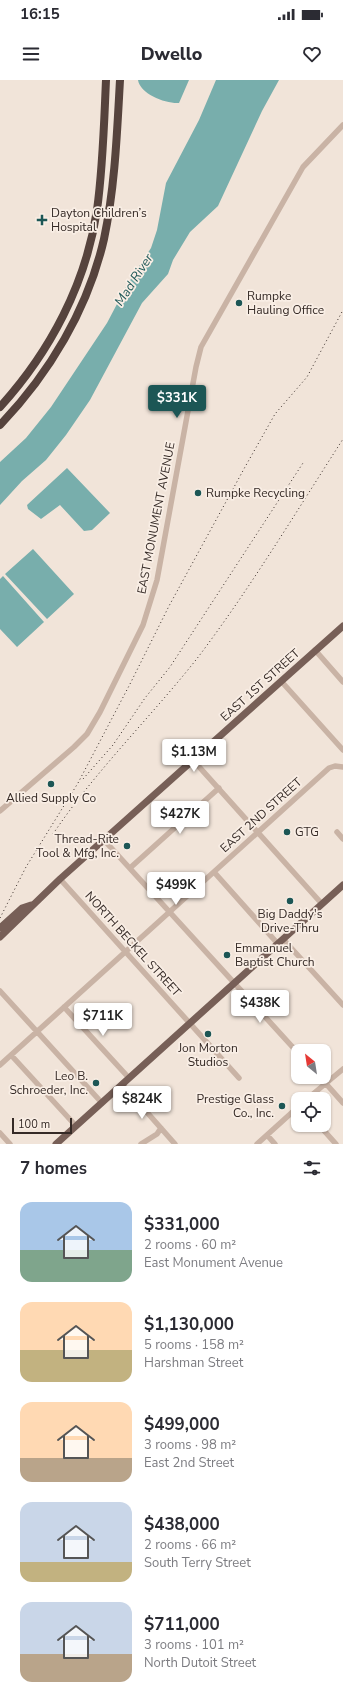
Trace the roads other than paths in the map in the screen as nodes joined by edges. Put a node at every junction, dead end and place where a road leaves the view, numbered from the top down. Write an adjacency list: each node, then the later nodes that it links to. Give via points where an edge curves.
1 (106, 80): 4 (highway, via 97,212 83,266 51,339 30,372)
2 (120, 80): 5 (highway, via 114,176 103,241 95,268 61,346 33,387)
3 (343, 124): 14 (street, EAST MONUMENT AVENUE, via 304,167 202,345 157,580 147,615 100,712 74,747)
4 (1, 404)
5 (0, 425)
6 (343, 626): 7 (main road, EAST 1ST STREET)
7 (315, 650): 8 (main road, EAST 1ST STREET); 9 (street)
8 (281, 681): 10 (street); 11 (main road, EAST 1ST STREET)
9 (343, 682)
10 (342, 749)
11 (193, 760): 13 (street); 18 (main road, EAST 1ST STREET)
12 (343, 767): 15 (street, EAST 2ND STREET, via 329,768)
13 (219, 788): 15 (street); 19 (street)
14 (0, 811)
15 (258, 832): 20 (street, EAST 2ND STREET); 23 (street)
16 (337, 832): 17 (street)
17 (343, 839)
18 (104, 840): 19 (street); 21 (main road, EAST 1ST STREET)
19 (130, 868): 25 (street)
20 (214, 872): 25 (street, EAST 2ND STREET); 28 (street)
21 (60, 879): 24 (main road, EAST 1ST STREET); 29 (street, NORTH BECKEL STREET)
22 (342, 888): 23 (main road)
23 (322, 904): 28 (main road)
24 (31, 905): 26 (main road, EAST 1ST STREET, via 22,908); 27 (main road, EAST 1ST STREET)
25 (170, 912): 29 (street, EAST 2ND STREET); 30 (street)
26 (0, 928)
27 (0, 937)
28 (281, 941): 30 (main road); 32 (street)
29 (126, 952): 33 (street, EAST 2ND STREET); 34 (street, NORTH BECKEL STREET)
30 (235, 983): 34 (main road); 36 (street)
31 (0, 992): 35 (street)
32 (343, 1005)
33 (64, 1007): 35 (street, EAST 2ND STREET); 40 (street)
34 (190, 1024): 40 (main road); 41 (street, NORTH BECKEL STREET)
35 (37, 1032): 37 (street, EAST 2ND STREET); 46 (street)
36 (291, 1045)
37 (11, 1055): 38 (street, EAST 2ND STREET); 49 (street)
38 (0, 1065)
39 (343, 1069): 42 (street)
40 (129, 1078): 43 (main road)
41 (239, 1078)
42 (331, 1080)
43 (122, 1084): 46 (main road); 50 (street)
44 (326, 1084): 45 (street); 47 (street)
45 (316, 1092)
46 (102, 1102): 49 (main road)
47 (343, 1104)
48 (291, 1113): 53 (street)
49 (76, 1126): 55 (main road)
50 (161, 1128): 56 (street, via 158,1134); 57 (street)
51 (325, 1132): 60 (street)
52 (0, 1133): 54 (street)
53 (267, 1135): 58 (street); 59 (street)
54 (10, 1144)
55 (56, 1144)
56 (141, 1144)
57 (175, 1144)
58 (257, 1144)
59 (275, 1144)
60 (336, 1144)

